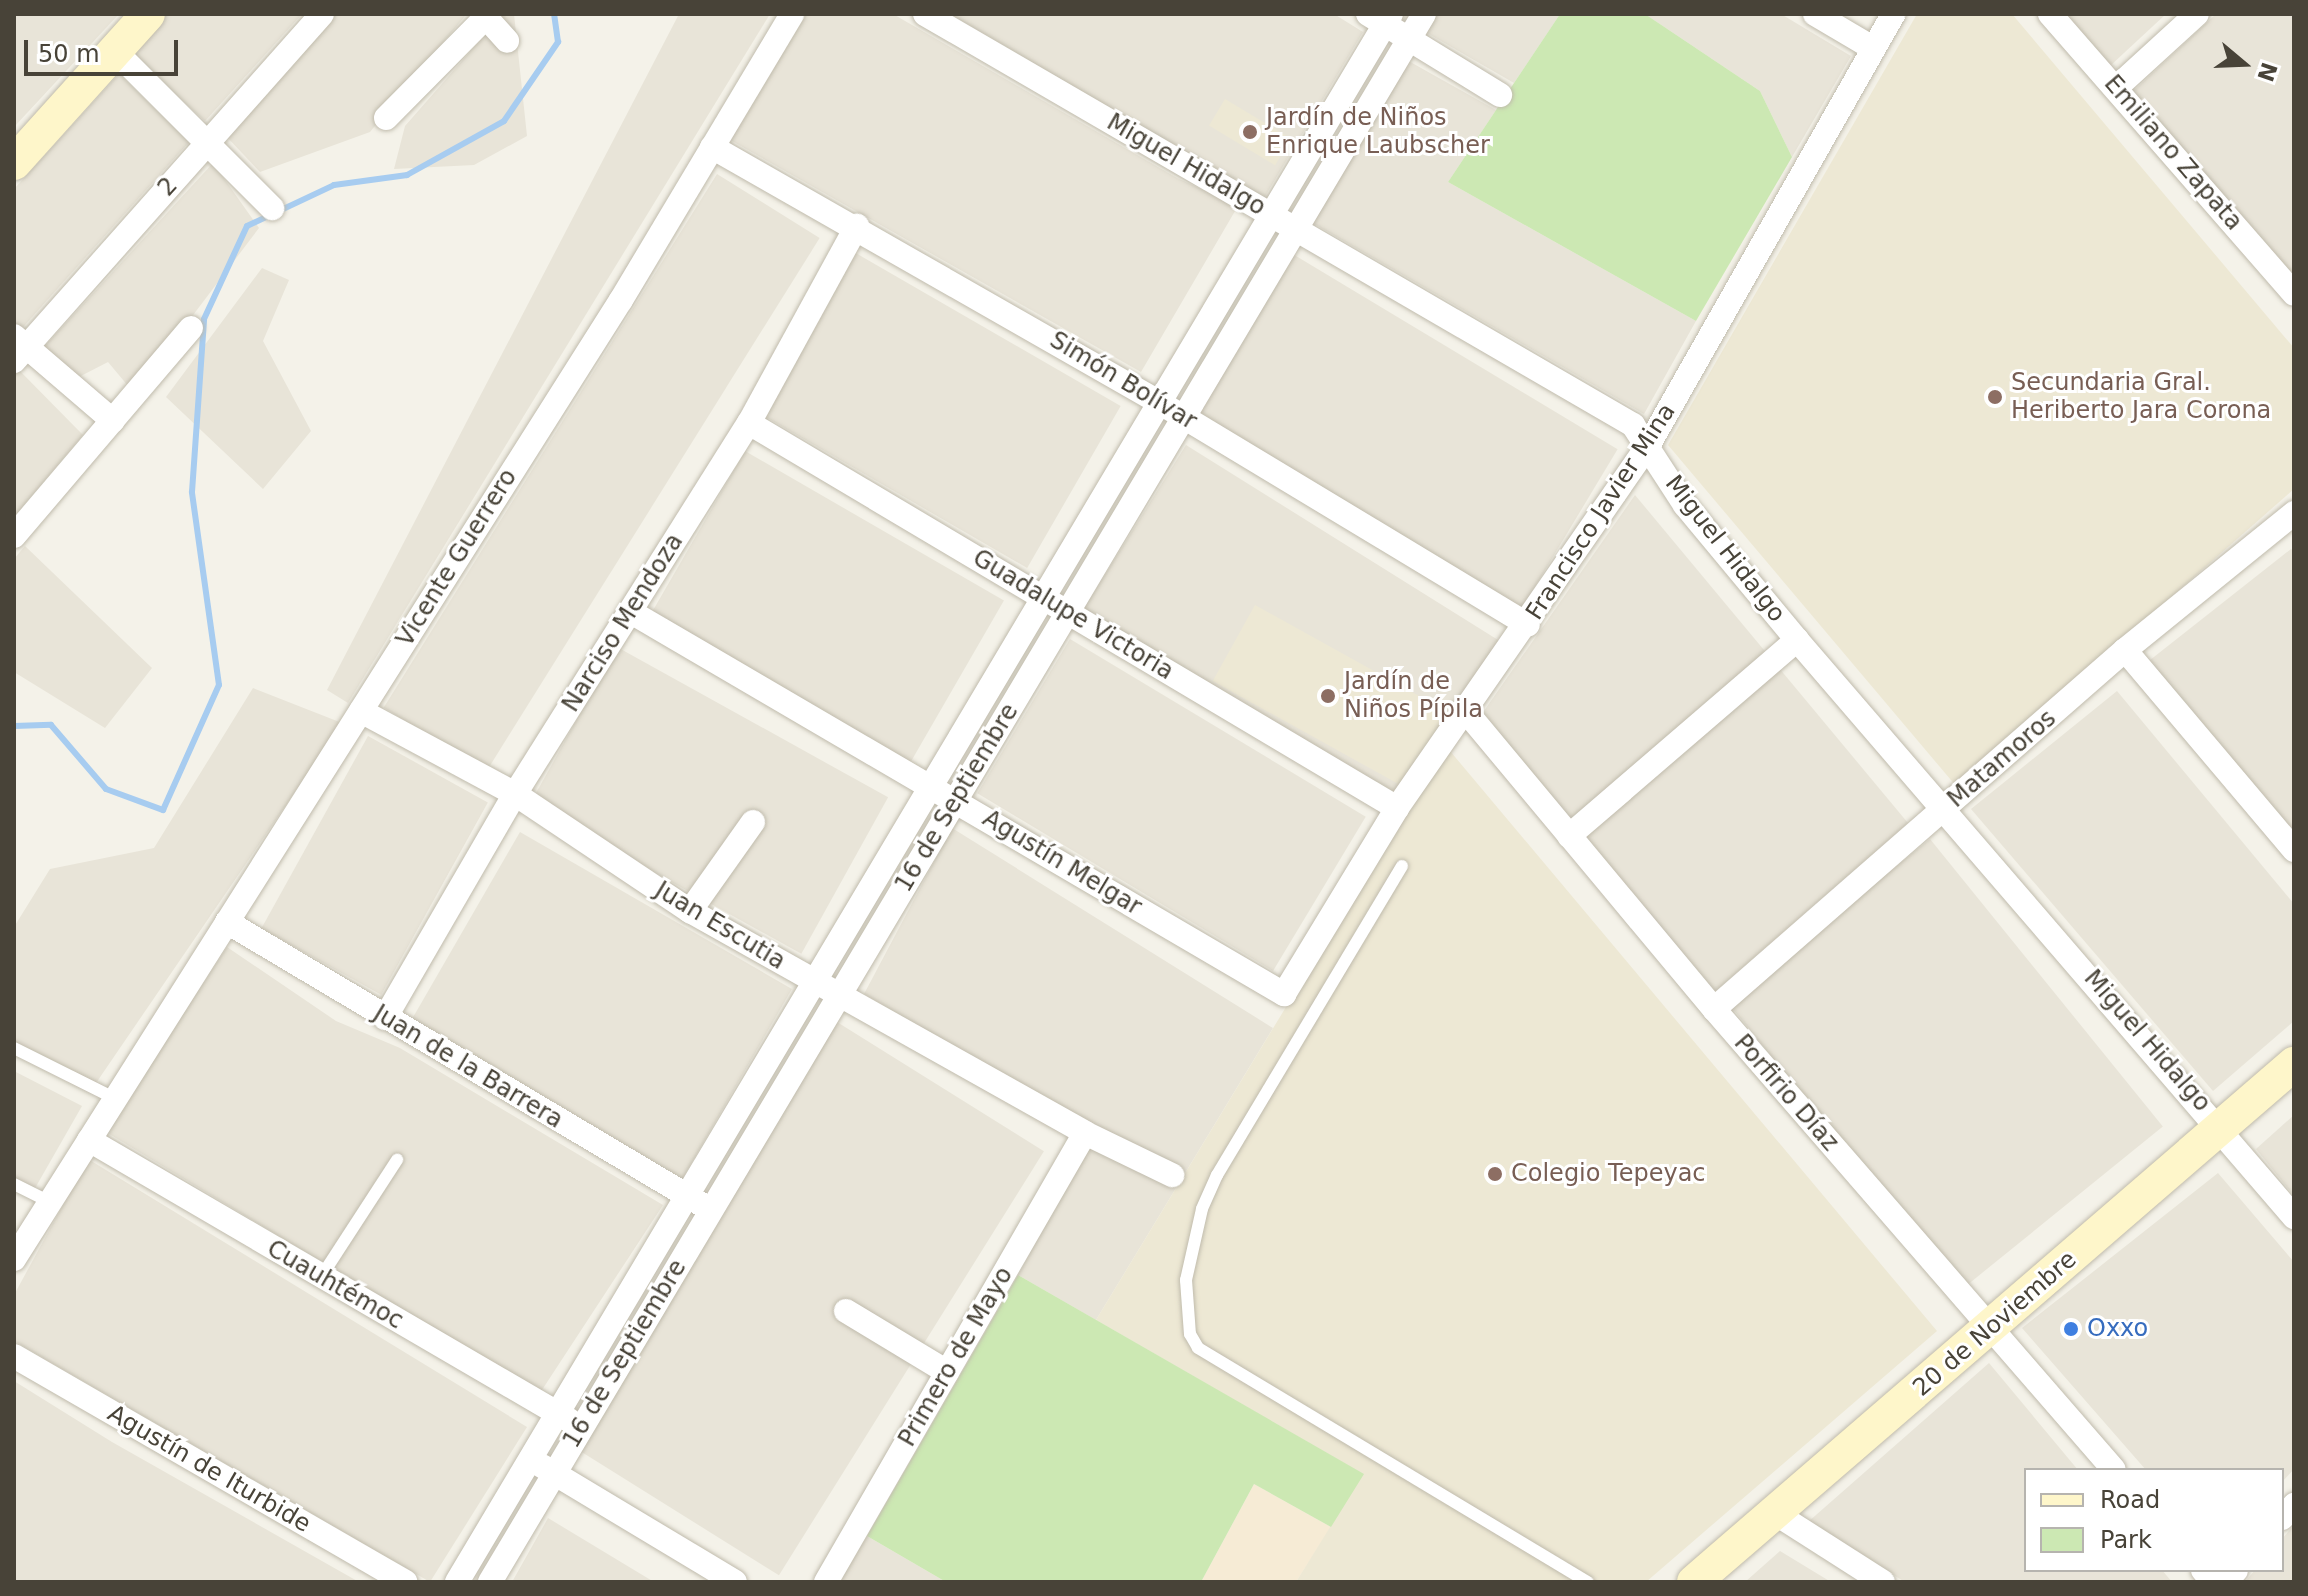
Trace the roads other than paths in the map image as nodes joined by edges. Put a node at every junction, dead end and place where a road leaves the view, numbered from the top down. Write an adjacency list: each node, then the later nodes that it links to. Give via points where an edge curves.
1 (148, 14): 15 (main road)
2 (322, 14): 19 (street, 2)
3 (792, 14): 20 (street, Vicente Guerrero)
4 (925, 14): 23 (street, Miguel Hidalgo)
5 (1424, 14): 12 (street, 16 de Septiembre)
6 (1815, 14): 14 (street)
7 (1893, 14): 14 (street, Francisco Javier Mina)
8 (2050, 14): 16 (street, Emiliano Zapata)
9 (2197, 14): 16 (street)
10 (484, 16): 13 (street); 18 (street)
11 (1381, 17): 12 (street); 23 (street, 16 de Septiembre)
12 (1409, 39): 17 (street); 25 (street, 16 de Septiembre)
13 (507, 41)
14 (1871, 47): 33 (street, Francisco Javier Mina)
15 (116, 52): 19 (street); 21 (main road)
16 (2117, 87): 26 (street, Emiliano Zapata)
17 (1500, 95)
18 (386, 118)
19 (207, 143): 22 (street); 28 (street, 2)
20 (712, 147): 24 (street, Simón Bolívar); 43 (street, Vicente Guerrero)
21 (14, 163)
22 (272, 208)
23 (1269, 213): 25 (street, Miguel Hidalgo); 29 (street, 16 de Septiembre)
24 (857, 226): 29 (street, Simón Bolívar); 32 (street, Narciso Mendoza)
25 (1293, 227): 30 (street, 16 de Septiembre); 33 (street, Miguel Hidalgo, via 1633,425)
26 (2294, 294)
27 (191, 328): 31 (street)
28 (18, 348): 31 (street)
29 (1157, 401): 30 (street, Simón Bolívar); 36 (street, 16 de Septiembre)
30 (1182, 416): 38 (street, 16 de Septiembre); 39 (street, Simón Bolívar)
31 (113, 421): 35 (street)
32 (749, 423): 36 (street, Guadalupe Victoria); 37 (street, Narciso Mendoza)
33 (1648, 446): 39 (street, Francisco Javier Mina); 40 (street, Miguel Hidalgo, via 1685,505)
34 (2294, 513): 41 (street, Matamoros)
35 (14, 536)
36 (1045, 598): 38 (street, Guadalupe Victoria); 44 (street, 16 de Septiembre)
37 (631, 612): 44 (street, Agustín Melgar); 45 (street, Narciso Mendoza)
38 (1070, 613): 46 (street, 16 de Septiembre); 47 (street, Guadalupe Victoria)
39 (1528, 625): 42 (street, Francisco Javier Mina)
40 (1797, 640): 48 (street, Miguel Hidalgo); 50 (street)
41 (2125, 650): 48 (street, Matamoros); 51 (street)
42 (1464, 709): 47 (street, Francisco Javier Mina); 50 (street, Porfirio Díaz)
43 (361, 711): 45 (street, Juan Escutia); 54 (street, Vicente Guerrero)
44 (930, 785): 46 (street, Agustín Melgar); 55 (street, 16 de Septiembre)
45 (515, 794): 53 (street, Juan Escutia); 59 (street, Narciso Mendoza)
46 (955, 800): 56 (street, 16 de Septiembre); 57 (street, Agustín Melgar)
47 (1397, 808): 57 (street, Francisco Javier Mina)
48 (1944, 809): 58 (street, Matamoros); 63 (street, Miguel Hidalgo)
49 (753, 822): 53 (street)
50 (1569, 836): 58 (street, Porfirio Díaz)
51 (2294, 850)
52 (1402, 866): 90 (lane, via 1217,1175 1202,1209 1186,1280 1190,1334 1198,1348)
53 (690, 911): 55 (street, Juan Escutia)
54 (227, 922): 59 (street, Juan de la Barrera); 62 (street, Vicente Guerrero)
55 (815, 982): 56 (street, Juan Escutia); 69 (street, 16 de Septiembre)
56 (838, 994): 64 (street, Juan Escutia); 71 (street, 16 de Septiembre)
57 (1284, 994)
58 (1714, 1009): 76 (street, Porfirio Díaz)
59 (385, 1018): 69 (street, Juan de la Barrera)
60 (14, 1048): 62 (lane)
61 (2294, 1064): 63 (main road, 20 de Noviembre)
62 (116, 1099): 65 (street, Vicente Guerrero)
63 (2221, 1126): 72 (street, Miguel Hidalgo); 76 (main road, 20 de Noviembre)
64 (1085, 1133): 67 (street, Juan Escutia); 78 (street, Primero de Mayo)
65 (89, 1140): 70 (street, Vicente Guerrero); 74 (street, Cuauhtémoc)
66 (397, 1160): 74 (lane)
67 (1172, 1175)
68 (14, 1184): 70 (lane)
69 (687, 1196): 71 (street, Juan de la Barrera); 79 (street, 16 de Septiembre)
70 (50, 1202): 73 (street, Vicente Guerrero)
71 (711, 1209): 80 (street, 16 de Septiembre)
72 (2294, 1217)
73 (14, 1259)
74 (321, 1277): 79 (street, Cuauhtémoc)
75 (846, 1311): 78 (street)
76 (1990, 1330): 82 (street, Porfirio Díaz); 84 (main road, 20 de Noviembre)
77 (14, 1356): 85 (street, Agustín de Iturbide)
78 (947, 1372): 89 (street, Primero de Mayo)
79 (558, 1413): 80 (street, Cuauhtémoc); 81 (street, 16 de Septiembre)
80 (582, 1427): 83 (street, 16 de Septiembre)
81 (530, 1459): 83 (street); 86 (street, 16 de Septiembre)
82 (2112, 1468)
83 (554, 1474): 87 (street, 16 de Septiembre); 88 (street)
84 (1775, 1513): 91 (main road, 20 de Noviembre); 92 (street)
85 (405, 1582)
86 (457, 1582)
87 (490, 1582)
88 (735, 1582)
89 (826, 1582)
90 (1588, 1582)
91 (1694, 1582)
92 (1883, 1582)

